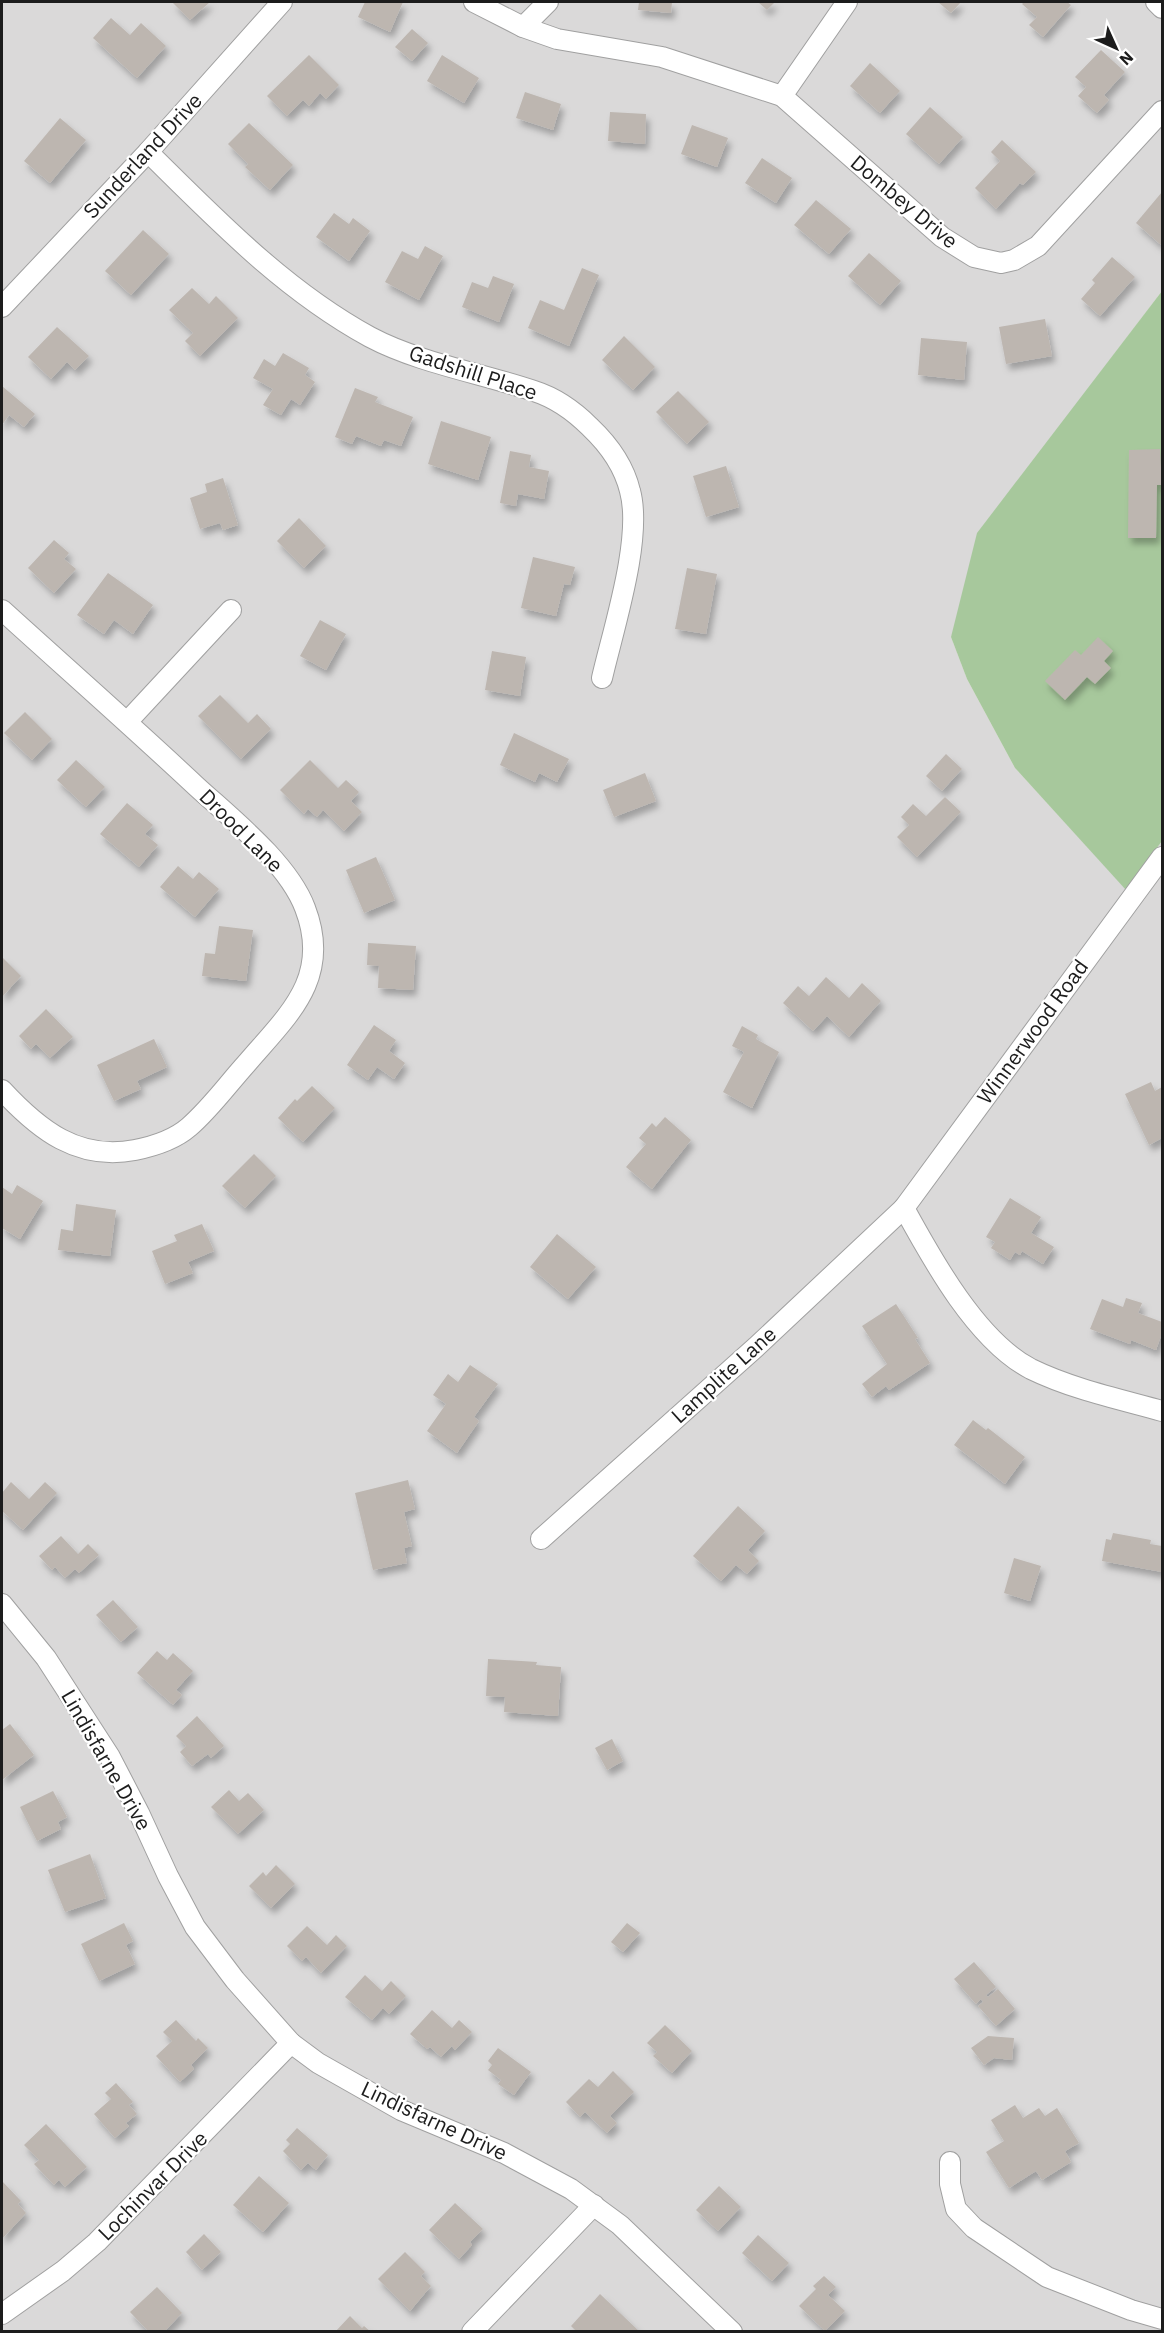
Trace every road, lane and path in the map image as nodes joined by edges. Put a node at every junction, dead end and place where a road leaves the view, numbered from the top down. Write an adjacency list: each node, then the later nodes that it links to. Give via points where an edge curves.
1 (282, 2): 10 (street, Sunderland Drive)
2 (474, 2): 7 (street, Dombey Drive)
3 (548, 2): 7 (street)
4 (847, 2): 8 (street)
5 (1156, 2): 6 (street)
6 (1162, 8)
7 (523, 27): 8 (street, Dombey Drive, via 557,39 662,57)
8 (782, 96): 9 (street, Dombey Drive, via 942,237 974,258 1001,263 1029,252 1055,230)
9 (1162, 111)
10 (148, 152): 11 (street, Sunderland Drive); 14 (street, Gadshill Place, via 280,278 339,318 400,350 561,403 609,447 627,480 633,512 627,575)
11 (2, 307)
12 (2, 610): 15 (street, Drood Lane)
13 (231, 610): 15 (street)
14 (602, 678)
15 (127, 722): 17 (street, Drood Lane, via 266,850 292,885 305,907 310,927 313,947 309,982 286,1018 198,1117 159,1144 104,1153 73,1146 38,1124)
16 (1162, 857): 18 (street, Winnerwood Road)
17 (2, 1090)
18 (904, 1208): 19 (street, via 947,1280 1004,1352 1061,1382); 20 (street, Lamplite Lane)
19 (1162, 1411)
20 (541, 1539)
21 (2, 1604): 22 (street, Lindisfarne Drive, via 46,1658 110,1757 195,1927)
22 (291, 2043): 24 (street, Lindisfarne Drive, via 318,2063 401,2110 530,2165); 25 (street, Lochinvar Drive, via 97,2242)
23 (950, 2162): 26 (street, via 956,2209 974,2228 1047,2277)
24 (594, 2205): 27 (street); 28 (street, Lindisfarne Drive)
25 (2, 2314)
26 (1162, 2319)
27 (472, 2331)
28 (732, 2331)

